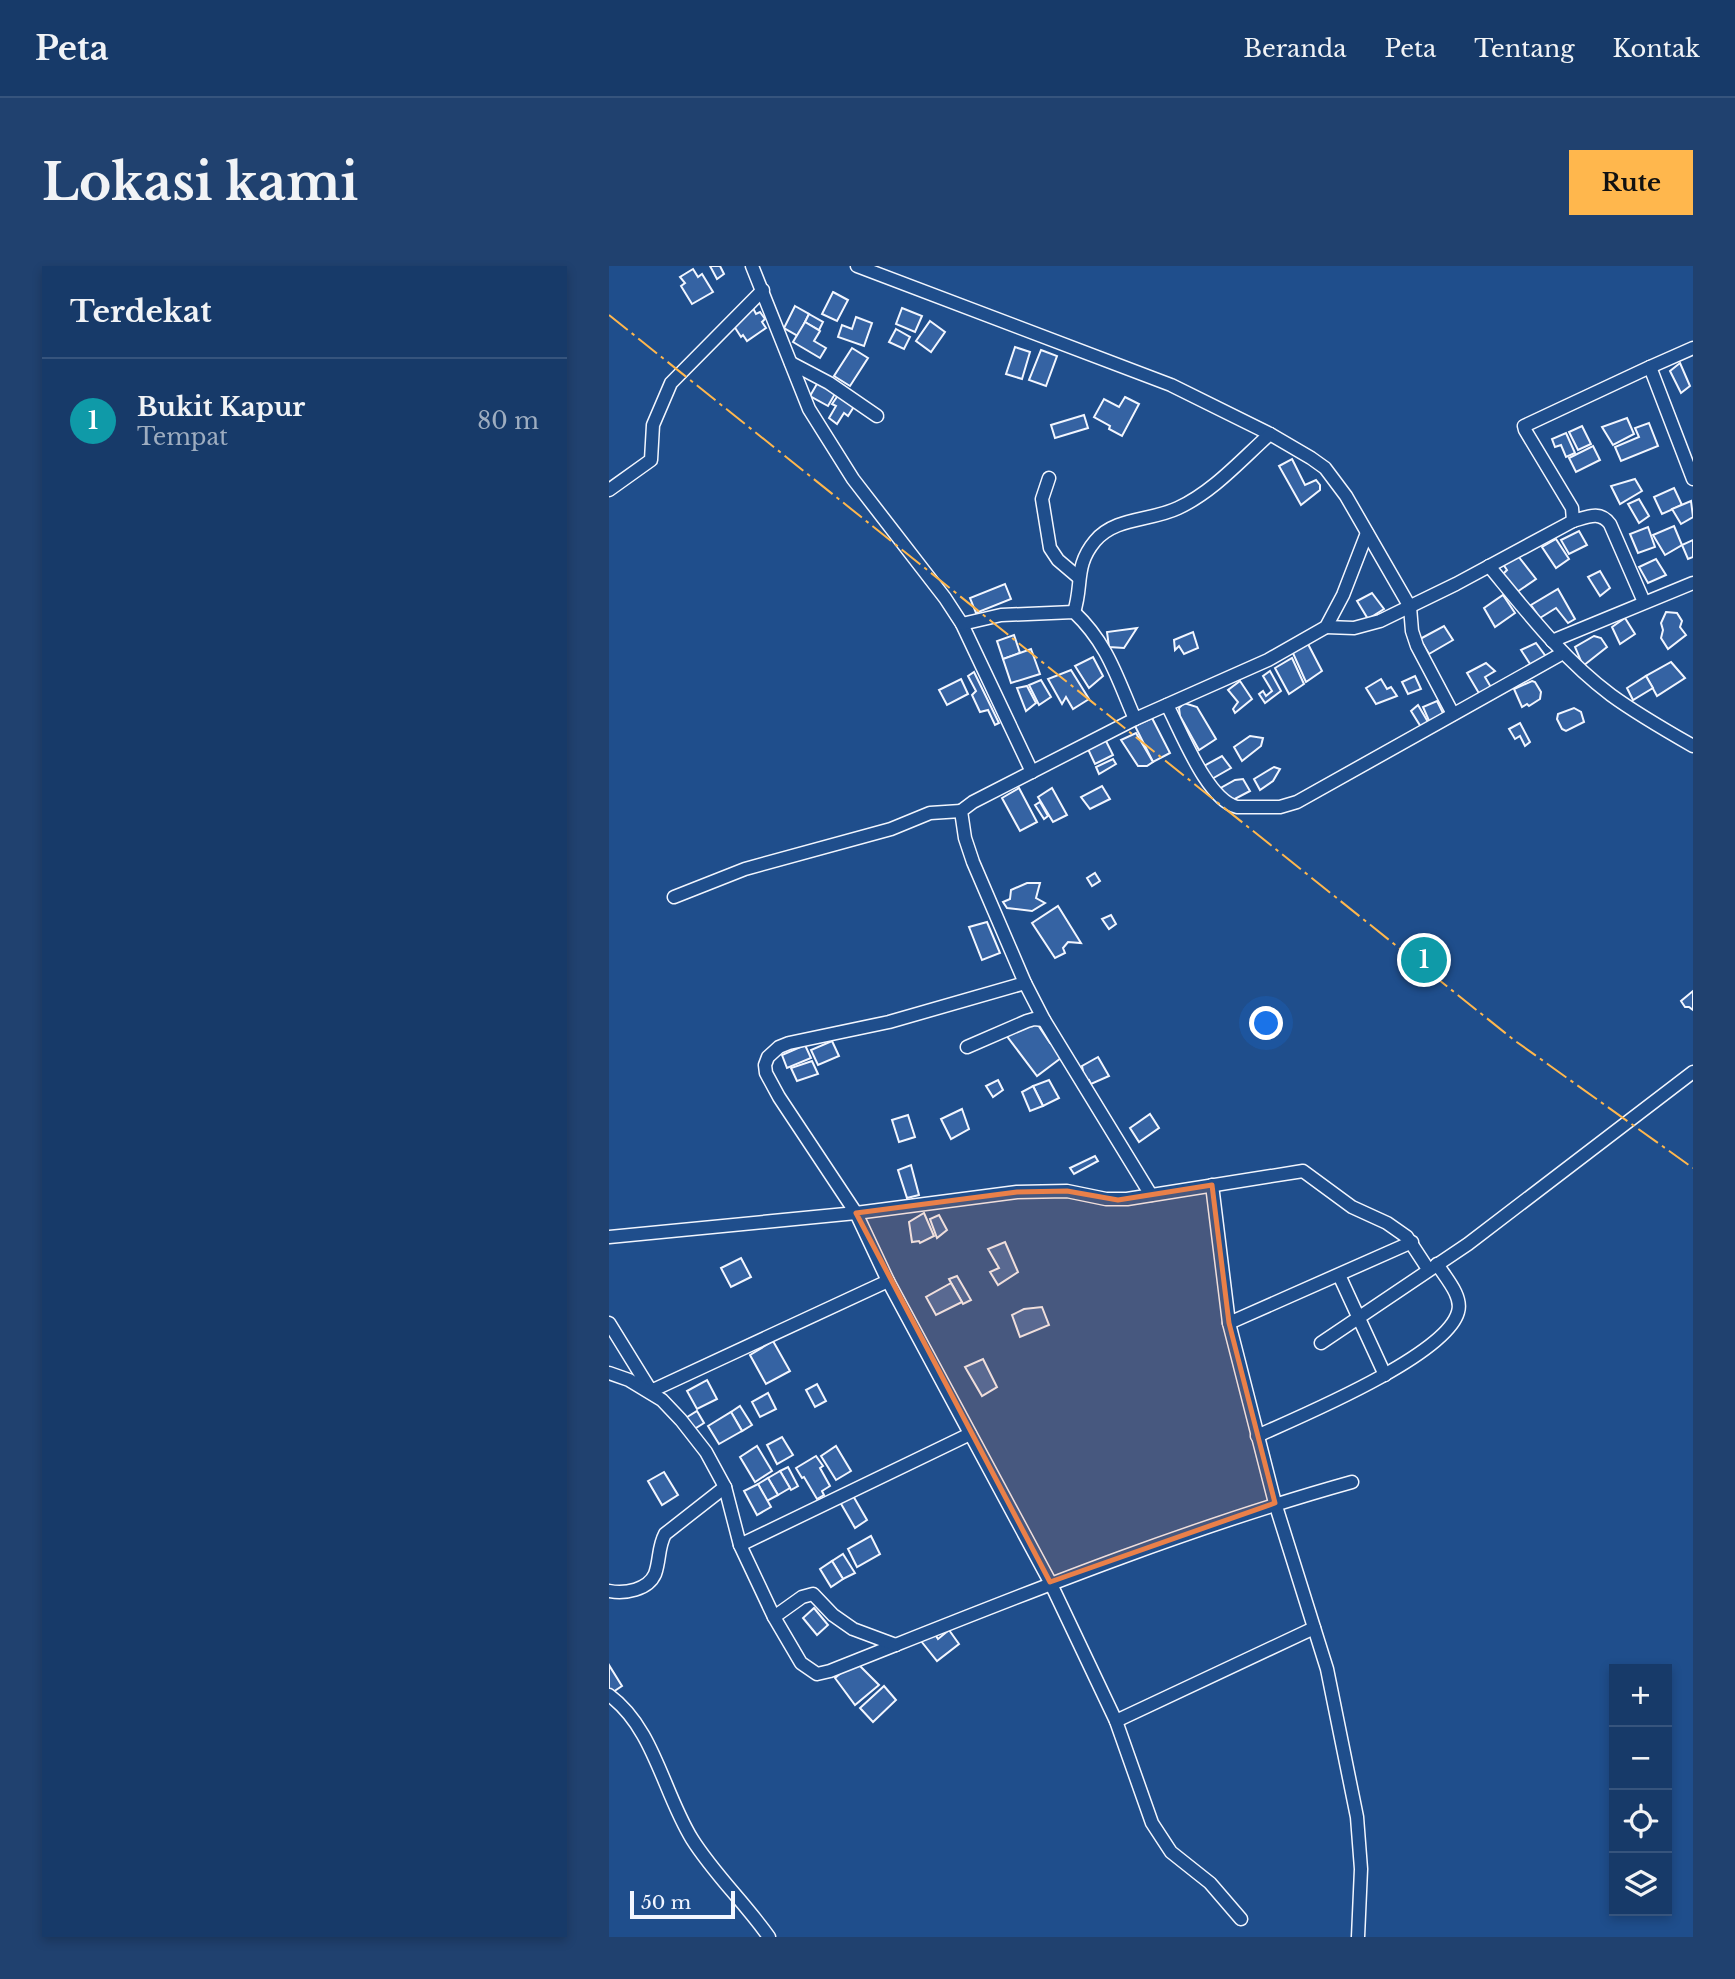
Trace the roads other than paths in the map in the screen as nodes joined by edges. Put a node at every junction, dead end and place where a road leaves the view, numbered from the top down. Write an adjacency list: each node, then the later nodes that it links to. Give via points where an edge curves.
1 (752, 266): 3 (street)
2 (857, 266): 8 (street, via 1171,385)
3 (763, 290): 5 (street); 11 (street, via 671,383 653,425 651,460)
4 (1693, 348): 6 (street)
5 (790, 363): 7 (street); 20 (street, via 810,409 853,479)
6 (1650, 367): 10 (street); 12 (street, via 1524,426 1572,508)
7 (877, 416)
8 (1270, 434): 13 (street, via 1325,468); 15 (street, via 1215,484 1179,508 1102,534 1087,552)
9 (1049, 478): 15 (street, via 1042,499 1050,548)
10 (1693, 479)
11 (609, 490)
12 (1573, 521): 14 (street); 17 (street, via 1595,515 1608,520)
13 (1367, 533): 18 (street); 21 (street)
14 (1489, 566): 18 (street); 22 (street)
15 (1078, 577): 19 (street)
16 (1693, 583): 17 (street)
17 (1644, 602): 22 (street)
18 (1410, 607): 21 (street, via 1366,626); 25 (street, via 1417,646)
19 (1074, 612): 20 (street, via 1002,615); 26 (street, via 1107,651)
20 (962, 624): 28 (street)
21 (1326, 627): 24 (street, via 1268,660)
22 (1552, 641): 23 (street)
23 (1563, 653): 25 (street); 27 (street, via 1611,695)
24 (1167, 705): 25 (street, via 1214,792 1230,806 1243,808 1297,802); 26 (street)
25 (1453, 714)
26 (1136, 719): 28 (street)
27 (1693, 746)
28 (1033, 772): 29 (street)
29 (961, 811): 30 (street, via 930,813 891,829 745,869); 31 (street, via 973,862)
30 (674, 897)
31 (1024, 983): 32 (street); 37 (street, via 889,1022 789,1042 768,1057 766,1073 779,1097)
32 (1044, 1020): 33 (street, via 1034,1018); 36 (street)
33 (967, 1047)
34 (1693, 1072): 40 (street)
35 (1212, 1185): 36 (street); 39 (street, via 1303,1171); 45 (street)
36 (1151, 1195): 37 (street, via 1118,1200 1045,1190)
37 (856, 1213): 38 (street); 42 (street)
38 (609, 1237)
39 (1412, 1242): 40 (street); 41 (street)
40 (1433, 1267): 43 (street); 48 (street, via 1459,1303 1455,1319 1435,1341)
41 (1339, 1275): 43 (street); 45 (street)
42 (888, 1281): 49 (street); 50 (street)
43 (1359, 1317): 46 (street); 48 (street)
44 (609, 1323): 49 (street)
45 (1229, 1323): 51 (street)
46 (1321, 1343)
47 (609, 1373): 49 (street)
48 (1385, 1375): 51 (street)
49 (651, 1391): 53 (street, via 698,1441)
50 (970, 1434): 55 (street); 56 (street)
51 (1258, 1436): 54 (street)
52 (1352, 1482): 54 (street)
53 (725, 1487): 55 (street); 57 (street, via 665,1534 649,1582 636,1590)
54 (1275, 1503): 56 (street); 59 (street)
55 (740, 1545): 58 (street)
56 (1050, 1582): 60 (street); 62 (street)
57 (609, 1591)
58 (774, 1617): 60 (street, via 801,1597 813,1594 853,1629); 60 (street, via 795,1655 815,1674)
59 (1314, 1628): 62 (street); 65 (street, via 1333,1695 1357,1817 1361,1869)
60 (896, 1645)
61 (609, 1695): 64 (street, via 643,1732 692,1840)
62 (1116, 1721): 63 (street, via 1161,1839 1181,1862 1210,1883)
63 (1241, 1919)
64 (769, 1937)
65 (1358, 1937)

